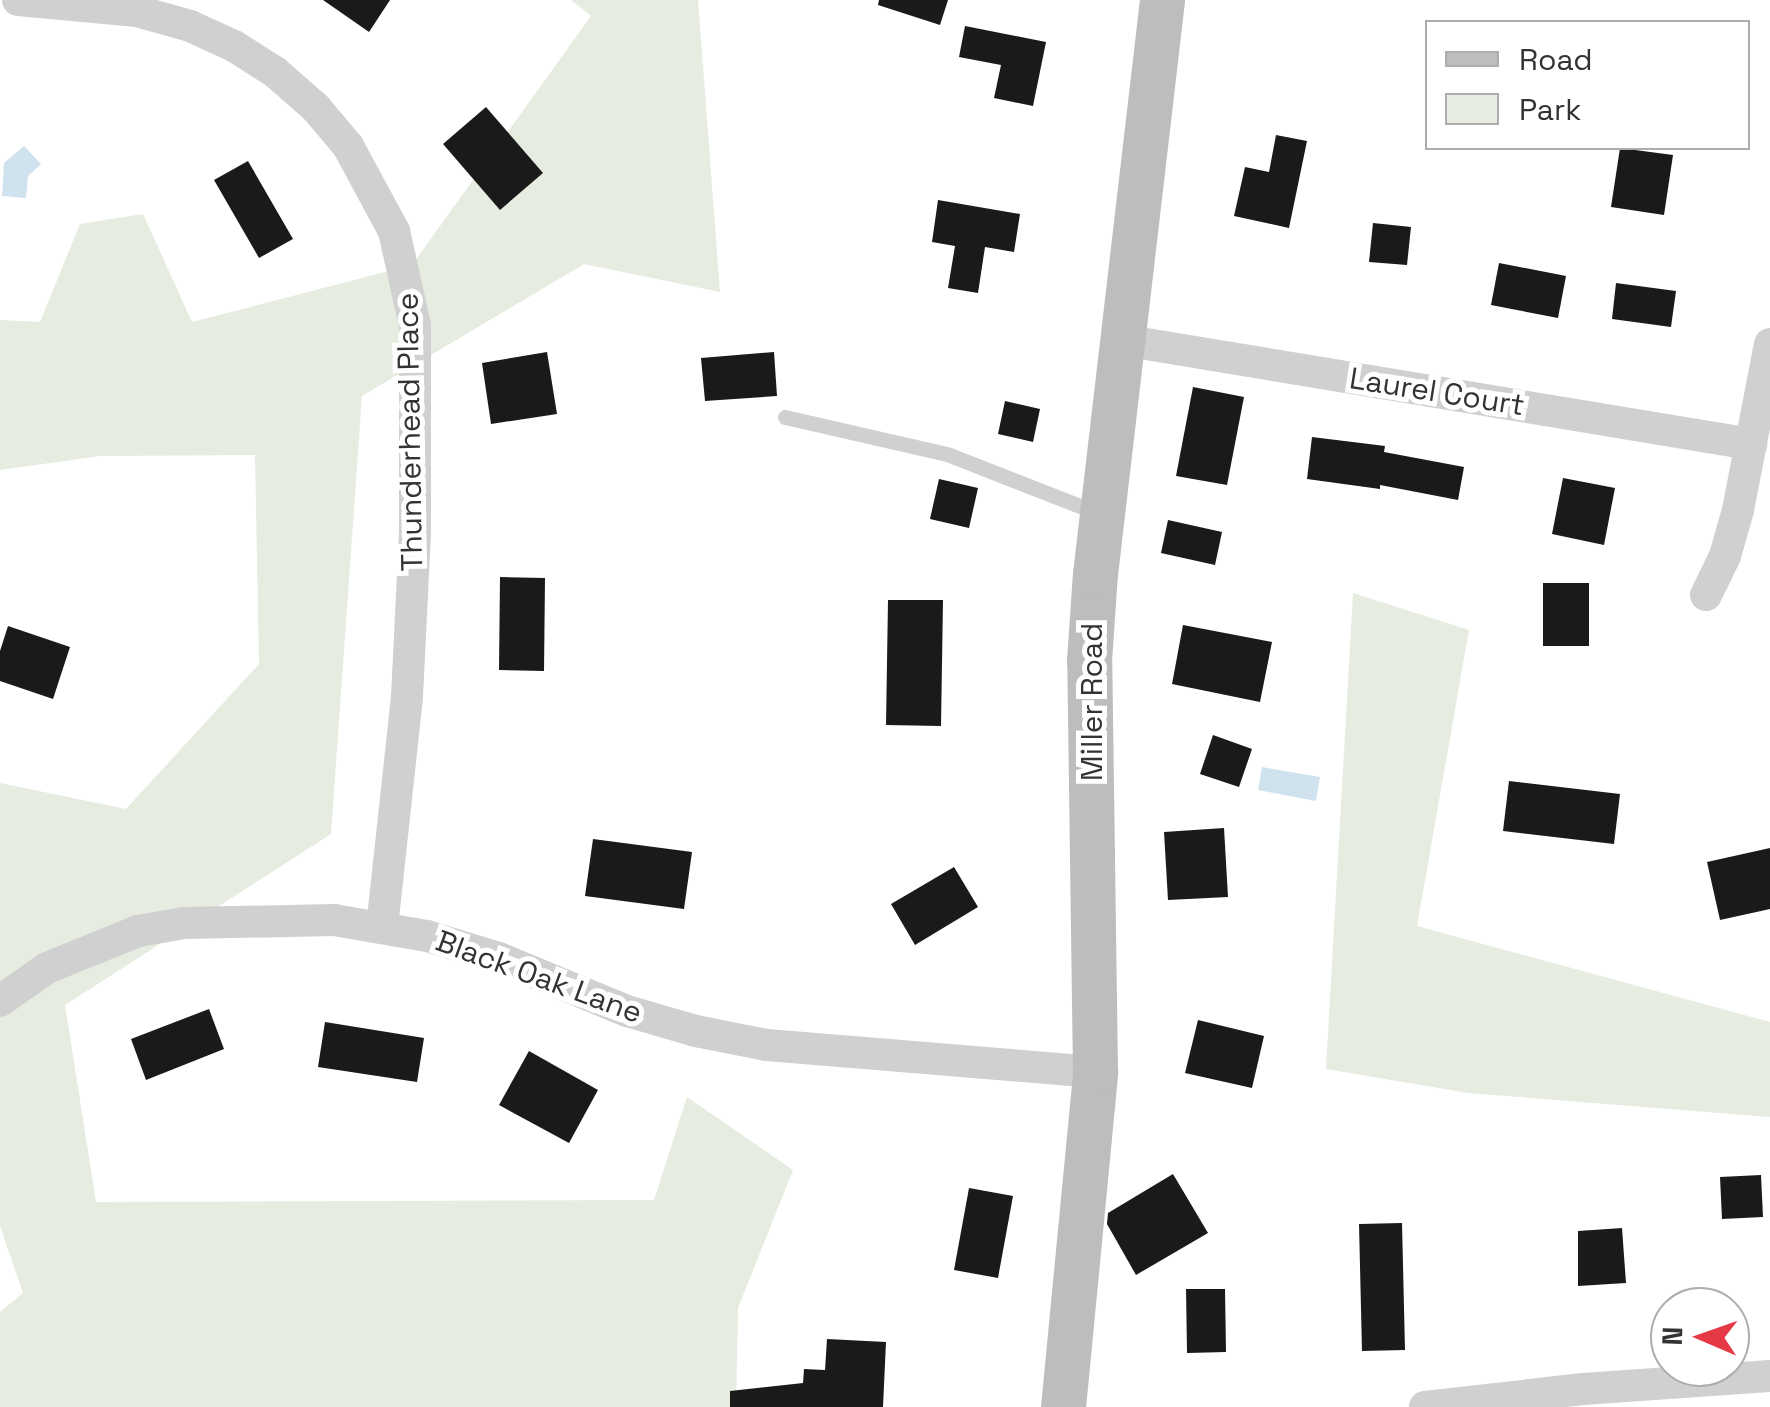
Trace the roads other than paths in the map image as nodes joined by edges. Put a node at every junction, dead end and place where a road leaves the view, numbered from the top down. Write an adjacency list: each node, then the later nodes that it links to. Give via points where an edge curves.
1 (18, 0): 9 (street, Thunderhead Place, via 137,10 234,46 316,108 357,159 394,231 415,326 415,532 407,697)
2 (1162, 0): 3 (street, Miller Road)
3 (1122, 340): 6 (street, Laurel Court); 7 (street, Miller Road)
4 (1770, 344): 6 (street)
5 (785, 418): 7 (lane, via 948,454)
6 (1752, 444): 8 (street, via 1726,556)
7 (1104, 516): 11 (street, Miller Road, via 1089,661)
8 (1706, 596)
9 (382, 926): 10 (street, Black Oak Lane, via 334,920 138,930 46,968); 11 (street, Black Oak Lane, via 499,958 627,1011 696,1031 785,1047)
10 (0, 1001)
11 (1094, 1072): 13 (street, Miller Road)
12 (1770, 1376): 14 (street)
13 (1063, 1407)
14 (1425, 1407)

